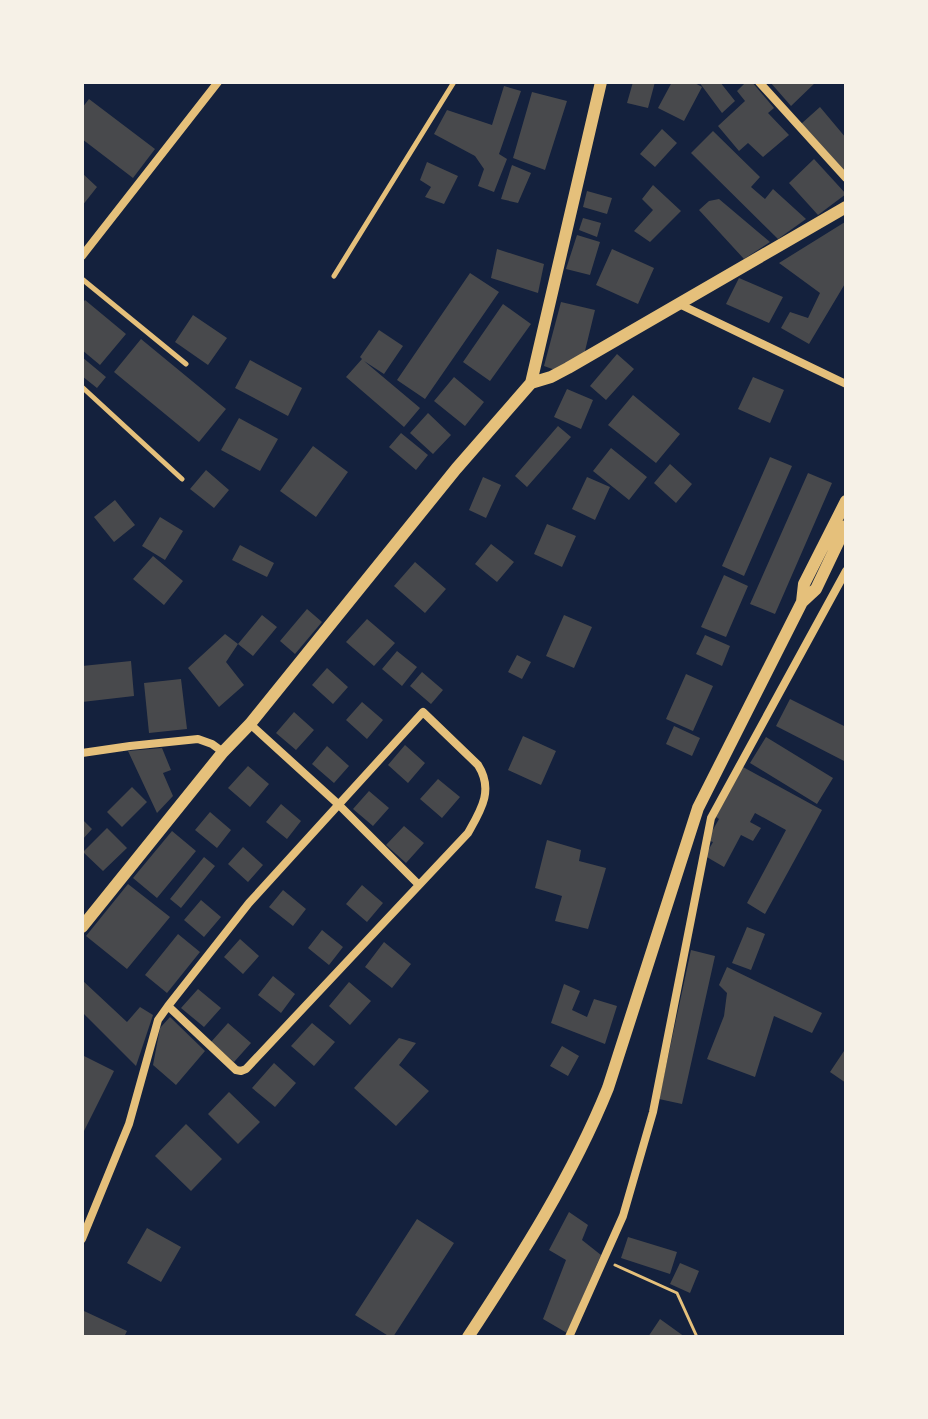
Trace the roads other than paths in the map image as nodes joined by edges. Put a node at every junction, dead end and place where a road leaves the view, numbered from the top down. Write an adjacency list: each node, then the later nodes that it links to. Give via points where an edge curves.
1 (218, 82): 7 (street)
2 (454, 82): 8 (lane)
3 (601, 82): 12 (street)
4 (759, 82): 5 (street)
5 (846, 178)
6 (846, 207): 10 (street)
7 (82, 256)
8 (334, 276)
9 (82, 279): 11 (lane)
10 (679, 304): 12 (street, via 568,368); 13 (street)
11 (186, 364)
12 (531, 383): 20 (street)
13 (846, 384)
14 (82, 387): 15 (lane)
15 (182, 479)
16 (846, 501): 19 (street, via 804,584)
17 (846, 526): 19 (street, via 816,589)
18 (846, 571): 29 (street, via 711,818 653,1112 623,1216)
19 (802, 602): 28 (street, via 698,808 590,1130 536,1230)
20 (250, 724): 21 (street); 23 (street)
21 (223, 752): 22 (street, via 198,739); 25 (street)
22 (82, 753)
23 (338, 804): 24 (street); 24 (street, via 423,712 478,765 486,794 475,820); 26 (street, via 249,903)
24 (419, 885): 26 (street, via 246,1069 236,1070)
25 (82, 927)
26 (168, 1006): 27 (street, via 158,1020 129,1124)
27 (82, 1239)
28 (468, 1337)
29 (569, 1337)

